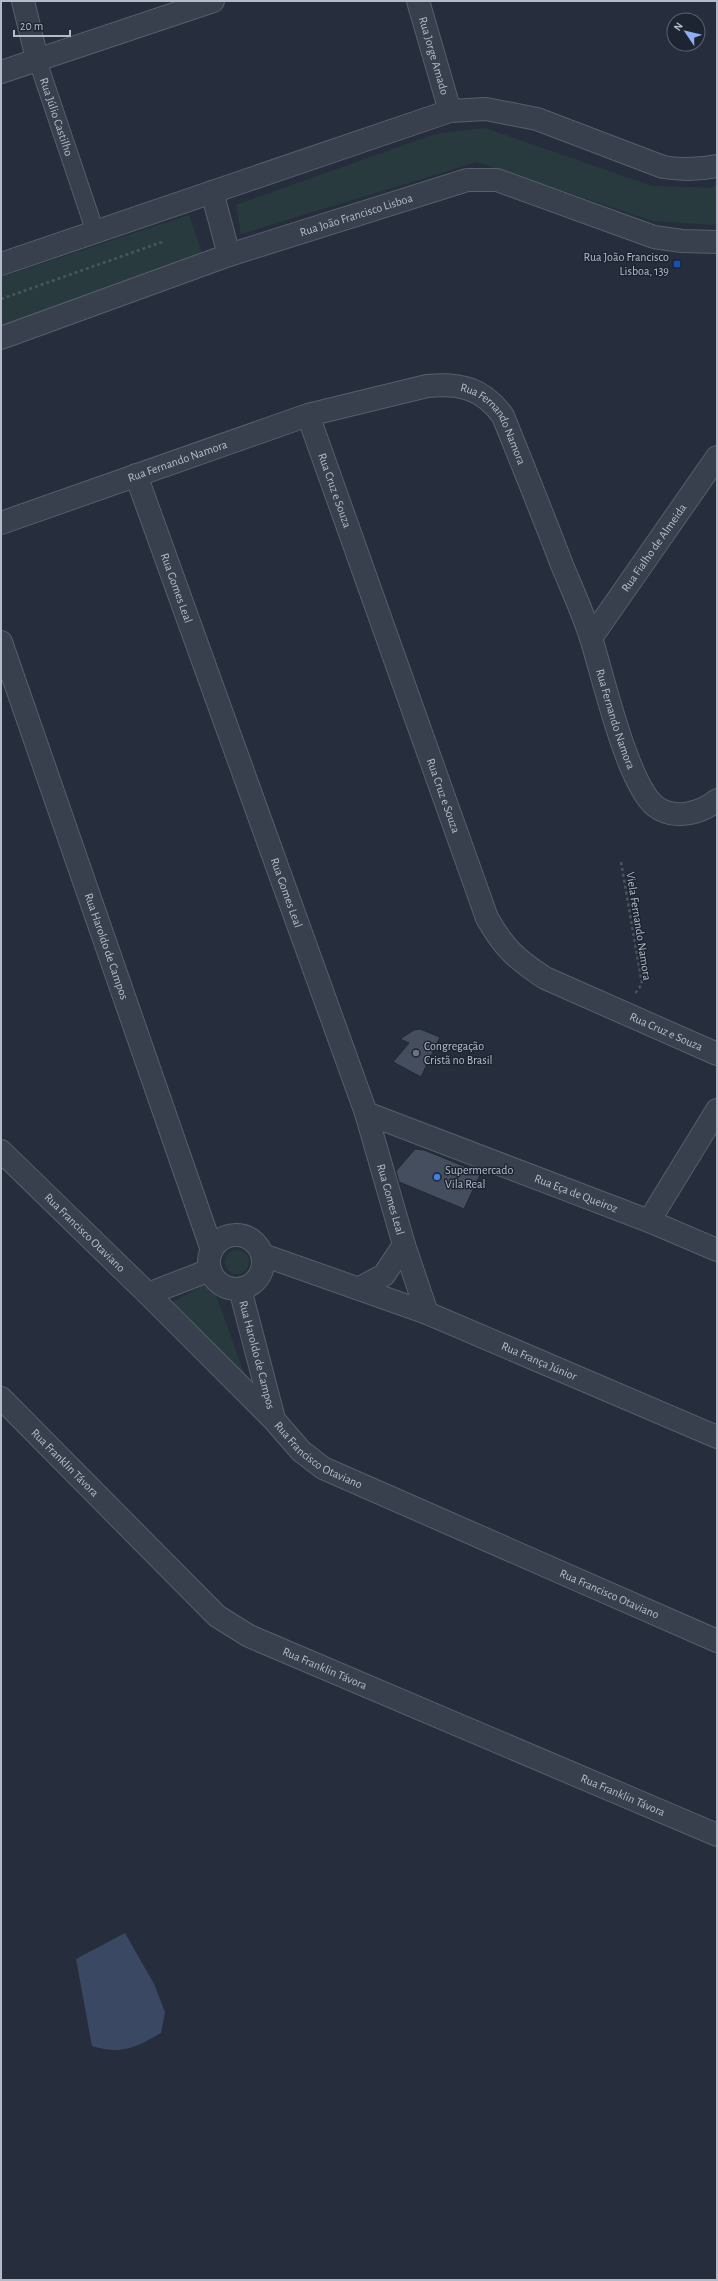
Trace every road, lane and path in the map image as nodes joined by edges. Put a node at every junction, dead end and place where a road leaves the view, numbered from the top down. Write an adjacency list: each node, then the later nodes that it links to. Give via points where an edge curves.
1 (22, 1): 4 (street, Rua Júlio Castilho)
2 (214, 1): 4 (street)
3 (418, 1): 6 (street, Rua Jorge Amado)
4 (37, 59): 5 (street); 9 (street, Rua Júlio Castilho)
5 (1, 72)
6 (450, 111): 7 (street, via 486,109 531,118 664,167 702,170); 8 (street)
7 (717, 166)
8 (212, 192): 9 (street); 12 (street)
9 (95, 231): 13 (street)
10 (165, 241): 14 (path)
11 (717, 242): 12 (street, Rua João Francisco Lisboa, via 654,237 497,180 480,179 467,180)
12 (229, 255): 15 (street, Rua João Francisco Lisboa)
13 (1, 264)
14 (1, 299)
15 (1, 338)
16 (308, 416): 18 (street, Rua Fernando Namora); 20 (street, Rua Fernando Namora, via 427,386 446,384 464,387 493,402 503,416); 24 (street, Rua Cruz e Souza, via 487,918 501,943 520,962 545,978)
17 (717, 457): 20 (street, Rua Fialho de Almeida)
18 (136, 475): 19 (street, Rua Fernando Namora); 27 (street, Rua Gomes Leal)
19 (1, 523)
20 (591, 638): 22 (street, Rua Fernando Namora, via 606,692 644,795 656,807 688,814 707,808)
21 (1, 642): 33 (street, Rua Haroldo de Campos)
22 (717, 800)
23 (621, 862): 24 (path, Viela Fernando Namora, via 642,984)
24 (623, 1013): 25 (street, Rua Cruz e Souza)
25 (717, 1054)
26 (717, 1110): 29 (street)
27 (366, 1113): 29 (street, Rua Eça de Queiroz); 30 (street, Rua Gomes Leal)
28 (1, 1151): 36 (street, Rua Francisco Otaviano)
29 (649, 1221): 31 (street, Rua Eça de Queiroz)
30 (404, 1245): 34 (street, via 384,1276); 37 (street, Rua Gomes Leal)
31 (717, 1250)
32 (263, 1255): 33 (street, via 253,1240 239,1235 226,1237 218,1242); 34 (street, Rua França Júnior); 35 (street, via 261,1274 255,1282)
33 (211, 1260): 35 (street, via 216,1281 223,1286); 36 (street)
34 (360, 1288): 37 (street, Rua França Júnior)
35 (240, 1289): 39 (street, Rua Haroldo de Campos)
36 (148, 1294): 39 (street, Rua Francisco Otaviano)
37 (427, 1313): 40 (street, Rua França Júnior)
38 (1, 1398): 42 (street, Rua Franklin Távora, via 218,1616 249,1636)
39 (274, 1420): 41 (street, Rua Francisco Otaviano, via 301,1451 323,1468)
40 (717, 1437)
41 (717, 1640)
42 (717, 1835)

